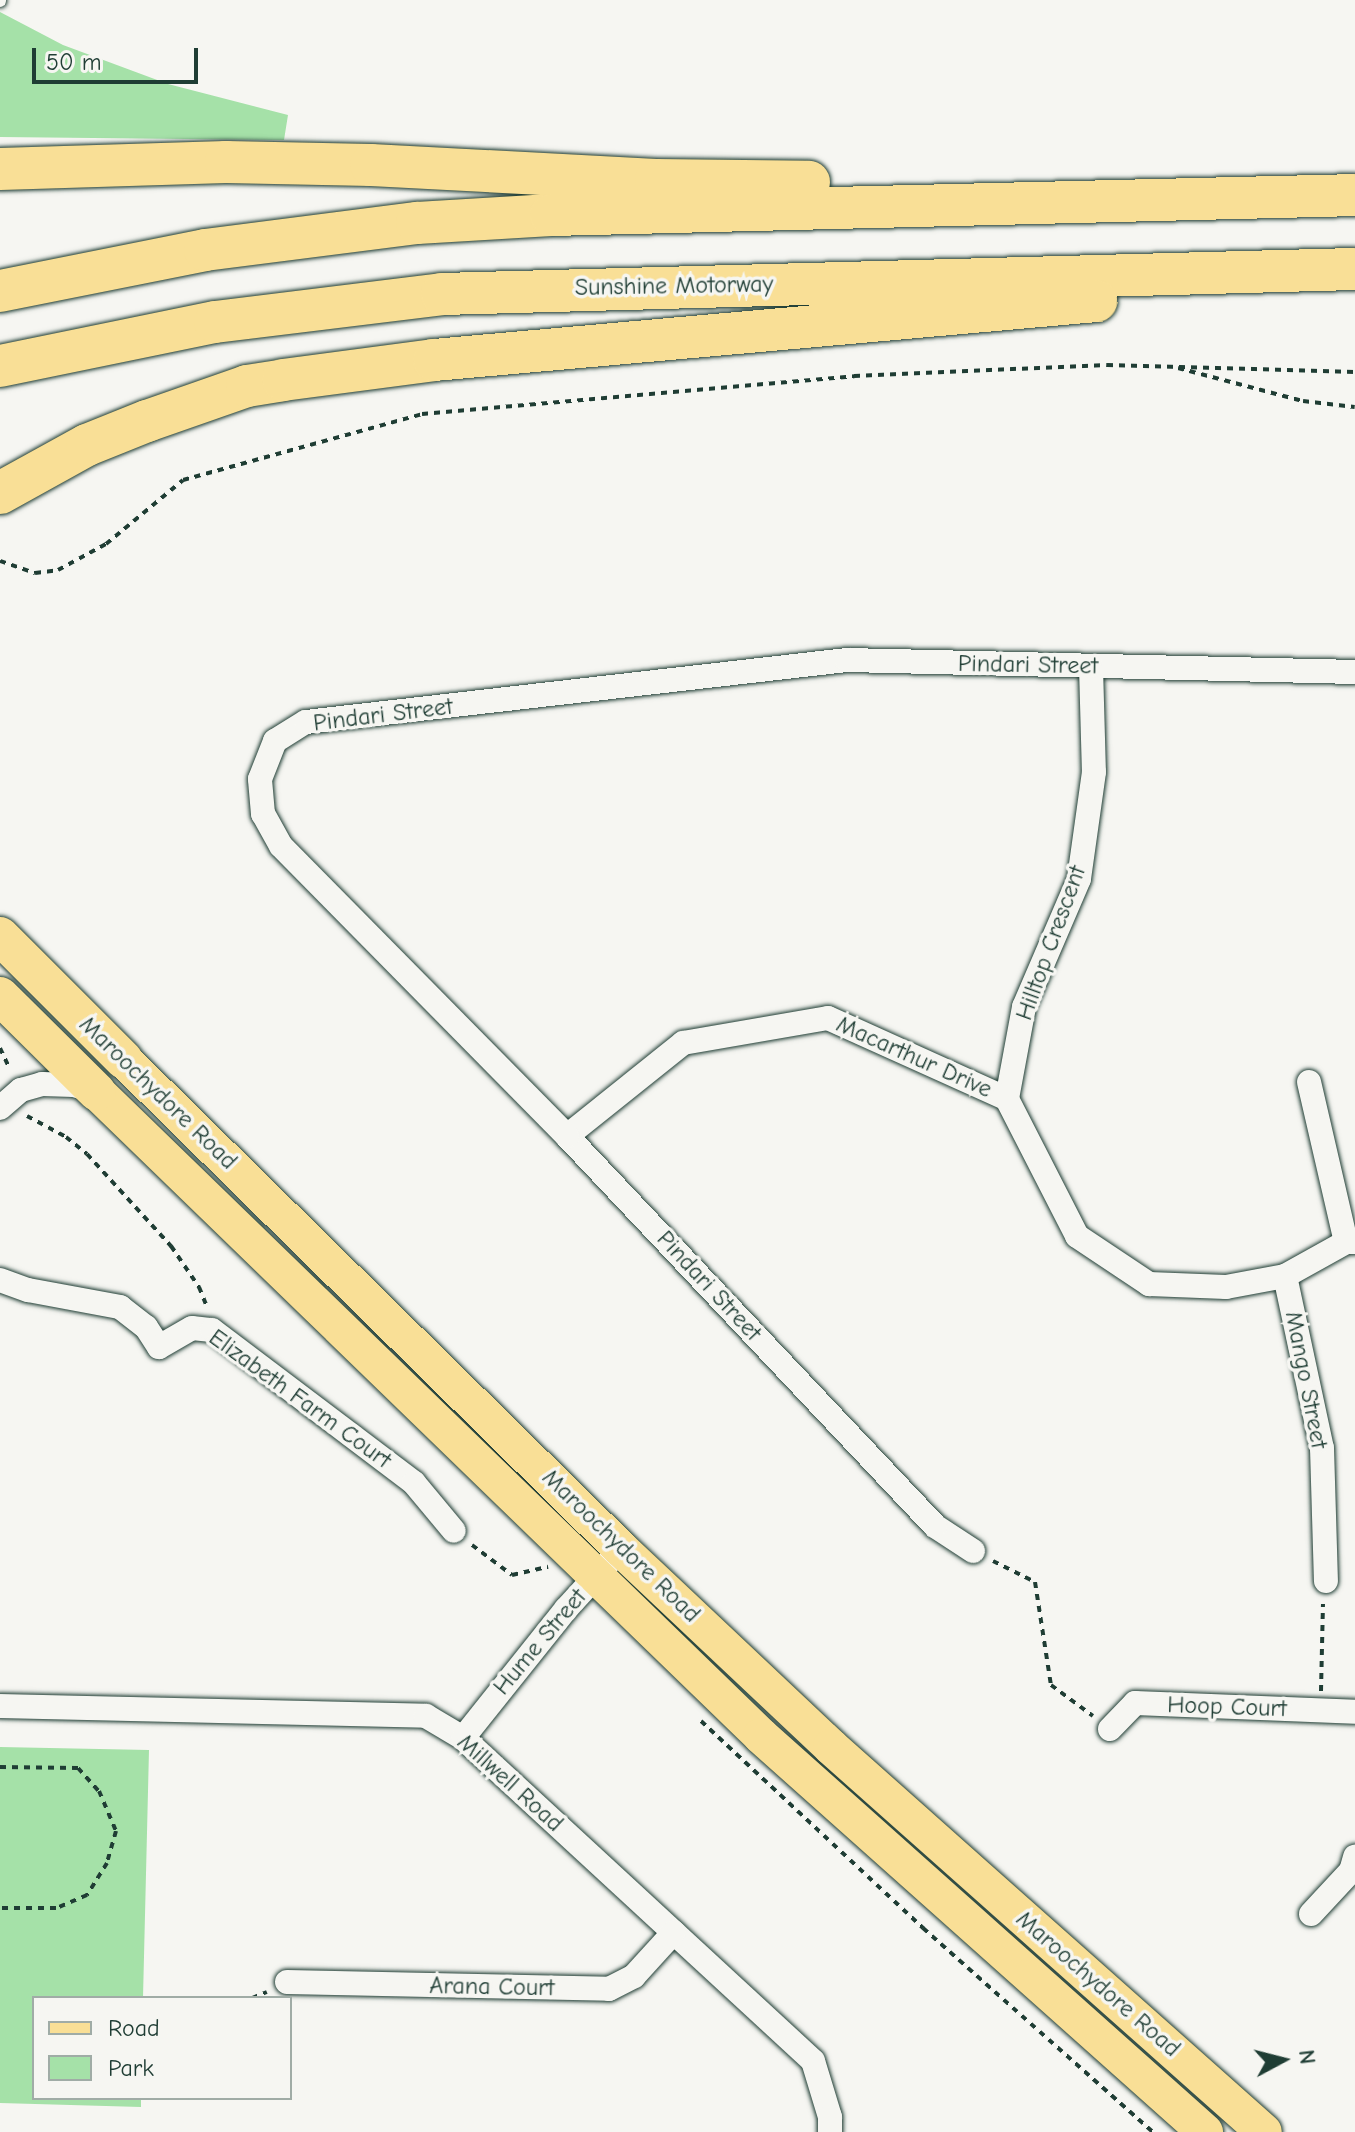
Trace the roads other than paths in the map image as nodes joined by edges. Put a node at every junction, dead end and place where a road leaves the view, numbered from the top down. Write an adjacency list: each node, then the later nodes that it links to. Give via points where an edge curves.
1 (0, 169): 3 (highway, via 226,162 656,180 1220,180)
2 (1355, 195): 3 (highway)
3 (1276, 197): 6 (highway, via 417,223 205,250)
4 (1355, 269): 5 (highway, Sunshine Motorway)
5 (1216, 272): 7 (highway, Sunshine Motorway, via 442,294 215,322); 8 (highway, via 1163,295 434,360 247,386 87,445)
6 (0, 291)
7 (0, 366)
8 (0, 493)
9 (1091, 667): 10 (street, Pindari Street); 17 (street, Hilltop Crescent, via 1094,772 1079,879 1024,1007); 18 (street, Pindari Street, via 847,660 306,722 275,741 260,779 263,814 281,846)
10 (1355, 672)
11 (0, 936): 13 (highway, Maroochydore Road)
12 (0, 996): 15 (highway, Maroochydore Road)
13 (124, 1060): 23 (main road, Maroochydore Road)
14 (1309, 1082): 19 (street)
15 (97, 1092): 16 (street, via 42,1084); 25 (main road, Maroochydore Road)
16 (7, 1094)
17 (1007, 1099): 18 (street, Macarthur Drive, via 828,1018 683,1043); 20 (street, via 1077,1236 1149,1284 1226,1287)
18 (567, 1136): 24 (street, Pindari Street, via 935,1526)
19 (1350, 1242): 20 (street)
20 (1285, 1276): 26 (street, Mango Street, via 1322,1448)
21 (0, 1280): 22 (street, Elizabeth Farm Court, via 120,1307 146,1327 159,1347 192,1328 218,1334 414,1483)
22 (454, 1531)
23 (621, 1549): 25 (street, Hume Street); 37 (main road, Maroochydore Road, via 831,1747)
24 (973, 1551)
25 (596, 1577): 30 (street, Hume Street); 36 (main road, Maroochydore Road, via 821,1791)
26 (1326, 1581)
27 (0, 1706): 30 (street, Millwell Road, via 426,1716)
28 (1355, 1712): 29 (street, Hoop Court, via 1135,1703)
29 (1110, 1729)
30 (463, 1738): 33 (street, Millwell Road)
31 (1355, 1857): 32 (street, via 1351,1871)
32 (1311, 1914)
33 (674, 1932): 34 (street, Arana Court, via 634,1976 609,1989); 35 (street, Millwell Road, via 813,2061)
34 (287, 1982)
35 (830, 2132)
36 (1205, 2132)
37 (1264, 2132)

